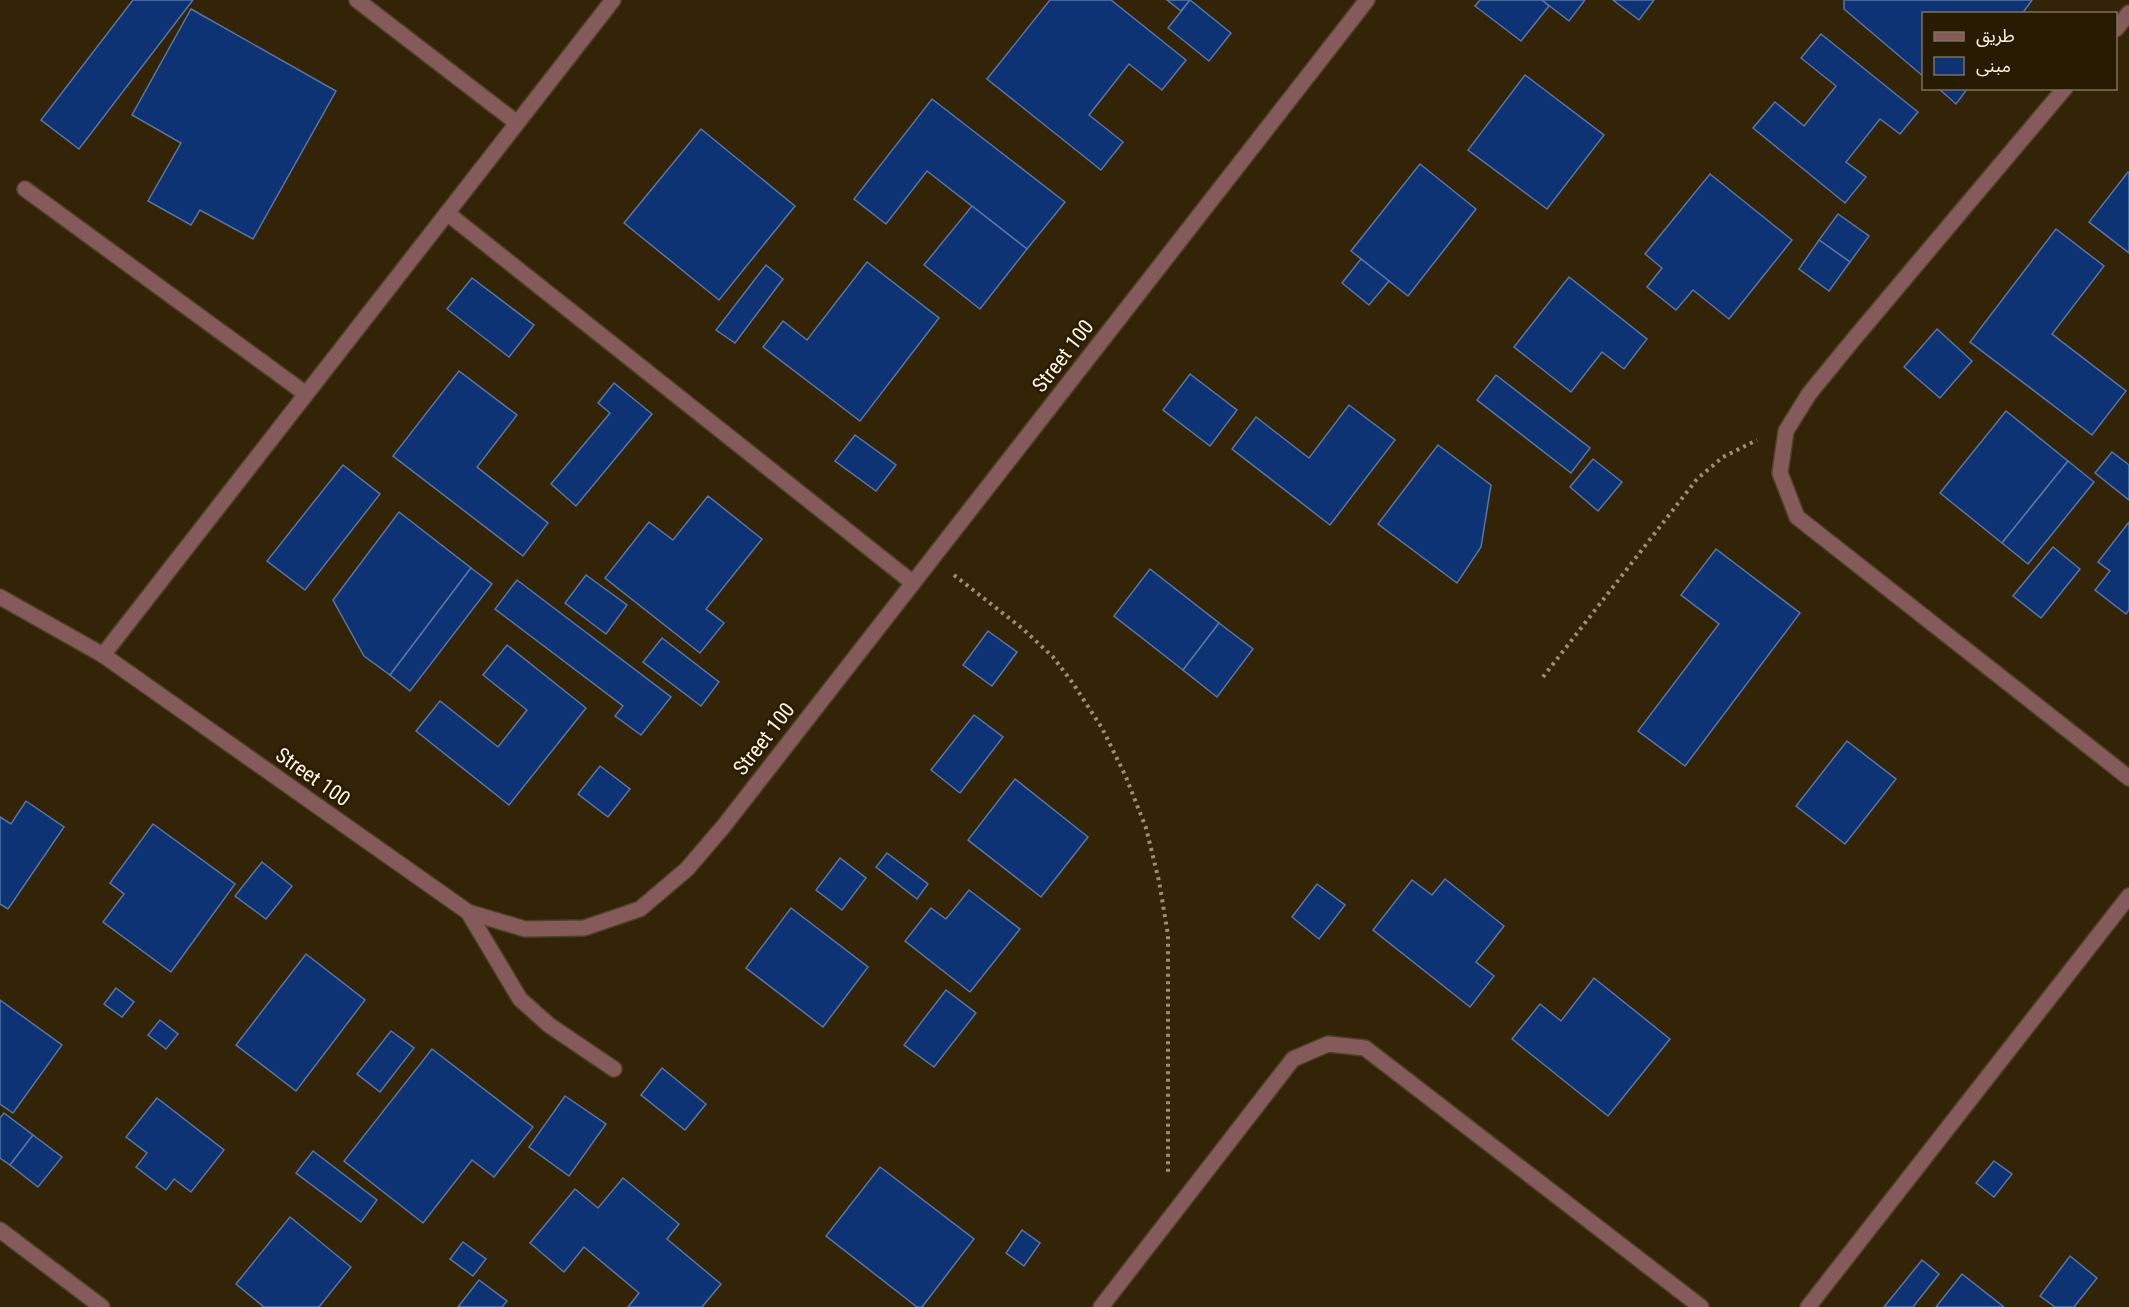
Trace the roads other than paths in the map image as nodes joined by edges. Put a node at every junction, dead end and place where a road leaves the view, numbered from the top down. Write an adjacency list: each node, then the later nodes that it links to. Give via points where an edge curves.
1 (357, 0): 7 (street)
2 (613, 0): 7 (street)
3 (1367, 0): 11 (street, Street 100)
4 (2129, 13): 5 (street)
5 (2117, 27)
6 (2063, 90): 14 (street, via 1809,394 1786,431 1780,473 1797,517)
7 (517, 123): 9 (street)
8 (25, 189): 10 (street)
9 (447, 213): 10 (street); 11 (street)
10 (306, 393): 13 (street)
11 (913, 584): 16 (street, Street 100, via 709,844 687,869 640,909 584,928 525,929)
12 (0, 597): 13 (street, Street 100)
13 (103, 655): 16 (street, Street 100)
14 (2129, 778)
15 (2129, 896): 22 (street)
16 (468, 912): 17 (street, via 520,999 549,1025)
17 (614, 1069)
18 (0, 1230): 19 (street)
19 (102, 1307)
20 (1101, 1307): 21 (street, via 1293,1059 1328,1044 1365,1048)
21 (1701, 1307)
22 (1808, 1307)

